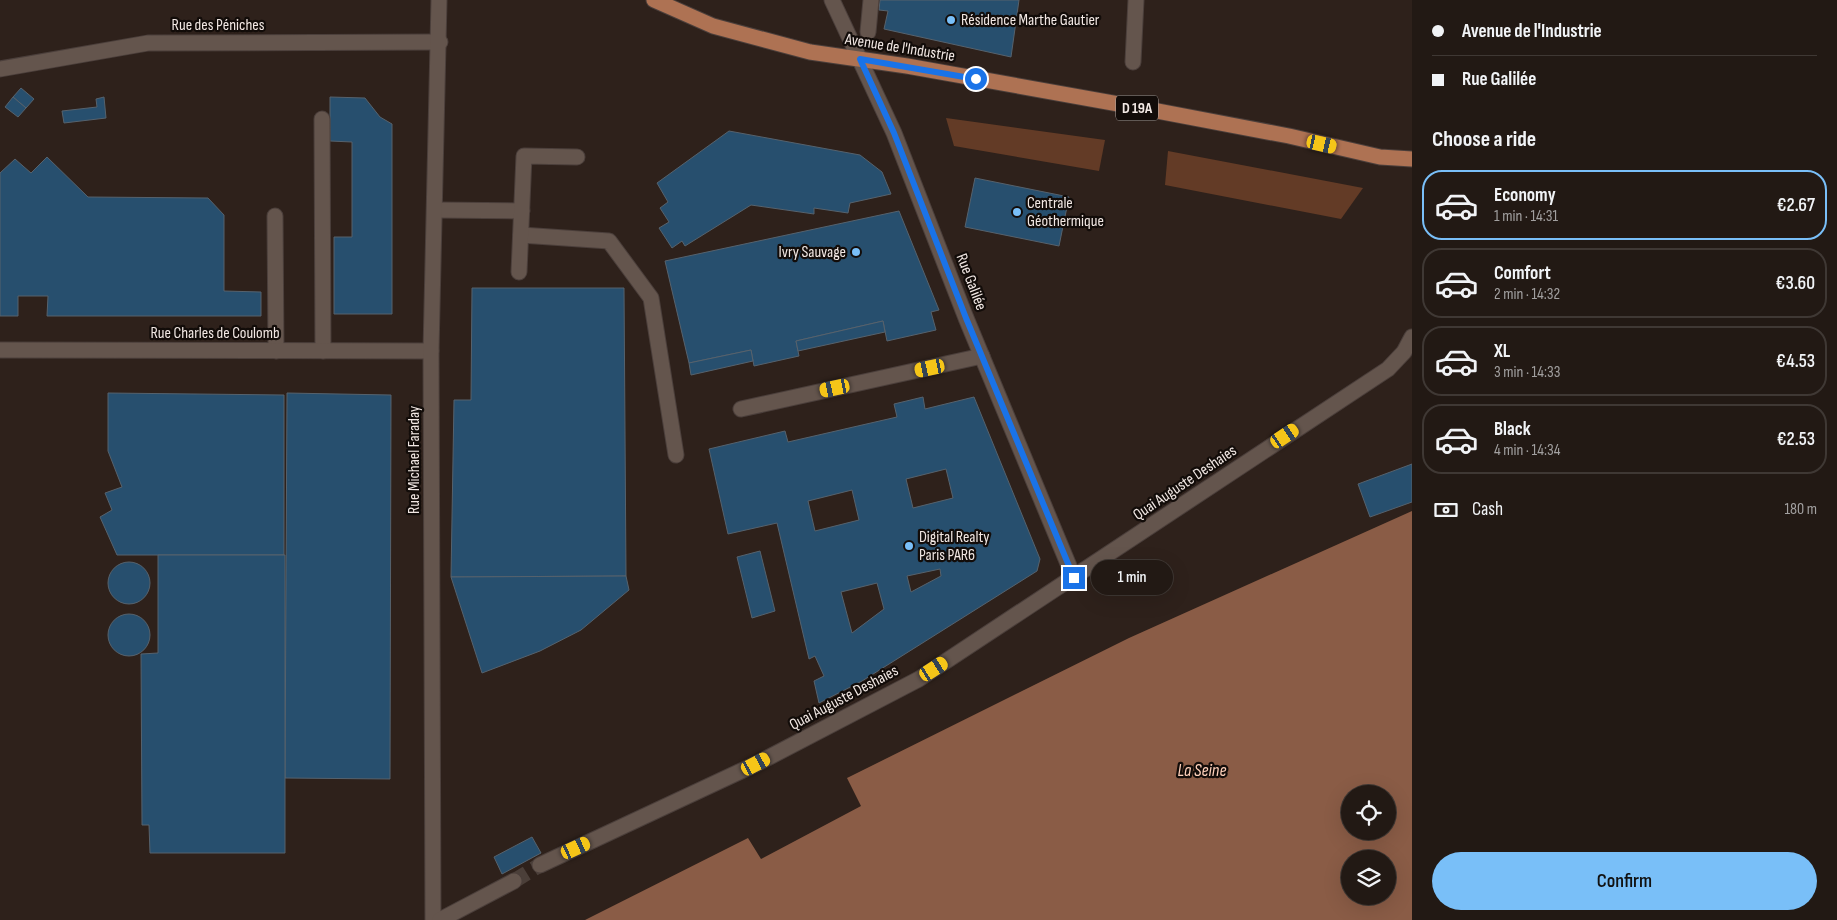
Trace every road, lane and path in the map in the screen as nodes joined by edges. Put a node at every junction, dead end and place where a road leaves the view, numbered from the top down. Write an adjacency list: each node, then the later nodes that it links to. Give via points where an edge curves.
1 (439, 0): 7 (street, Rue Michael Faraday)
2 (654, 0): 8 (main road, Avenue de l'Industrie / D 19A, via 713,26 810,52)
3 (832, 0): 8 (street, Rue Galilée)
4 (871, 0): 6 (street)
5 (1136, 0): 9 (street)
6 (868, 32)
7 (440, 42): 10 (street, Rue des Péniches, via 148,43); 14 (street, Rue Michael Faraday)
8 (860, 59): 13 (main road, Avenue de l'Industrie / D 19A, via 1279,134 1380,157); 24 (street, Rue Galilée, via 894,133)
9 (1133, 62)
10 (1, 68)
11 (322, 119): 22 (street)
12 (577, 157): 15 (street, via 524,156)
13 (1412, 159)
14 (435, 210): 15 (street); 23 (street, Rue Michael Faraday)
15 (522, 212): 17 (street)
16 (275, 216): 21 (street)
17 (521, 235): 18 (street); 26 (street, via 609,241 651,298)
18 (520, 272)
19 (1412, 337): 27 (street, Quai Auguste Deshaies, via 1404,352 1388,369)
20 (0, 350): 21 (street, Rue Charles de Coulomb)
21 (276, 350): 22 (street, Rue Charles de Coulomb)
22 (323, 351): 23 (street, Rue Charles de Coulomb)
23 (431, 351): 30 (street, Rue Michael Faraday)
24 (982, 356): 25 (street); 27 (street, Rue Galilée)
25 (741, 408)
26 (676, 456)
27 (1074, 578): 28 (street, Quai Auguste Deshaies, via 918,679 756,764)
28 (540, 865)
29 (514, 881): 31 (street)
30 (433, 920)
31 (440, 920)

